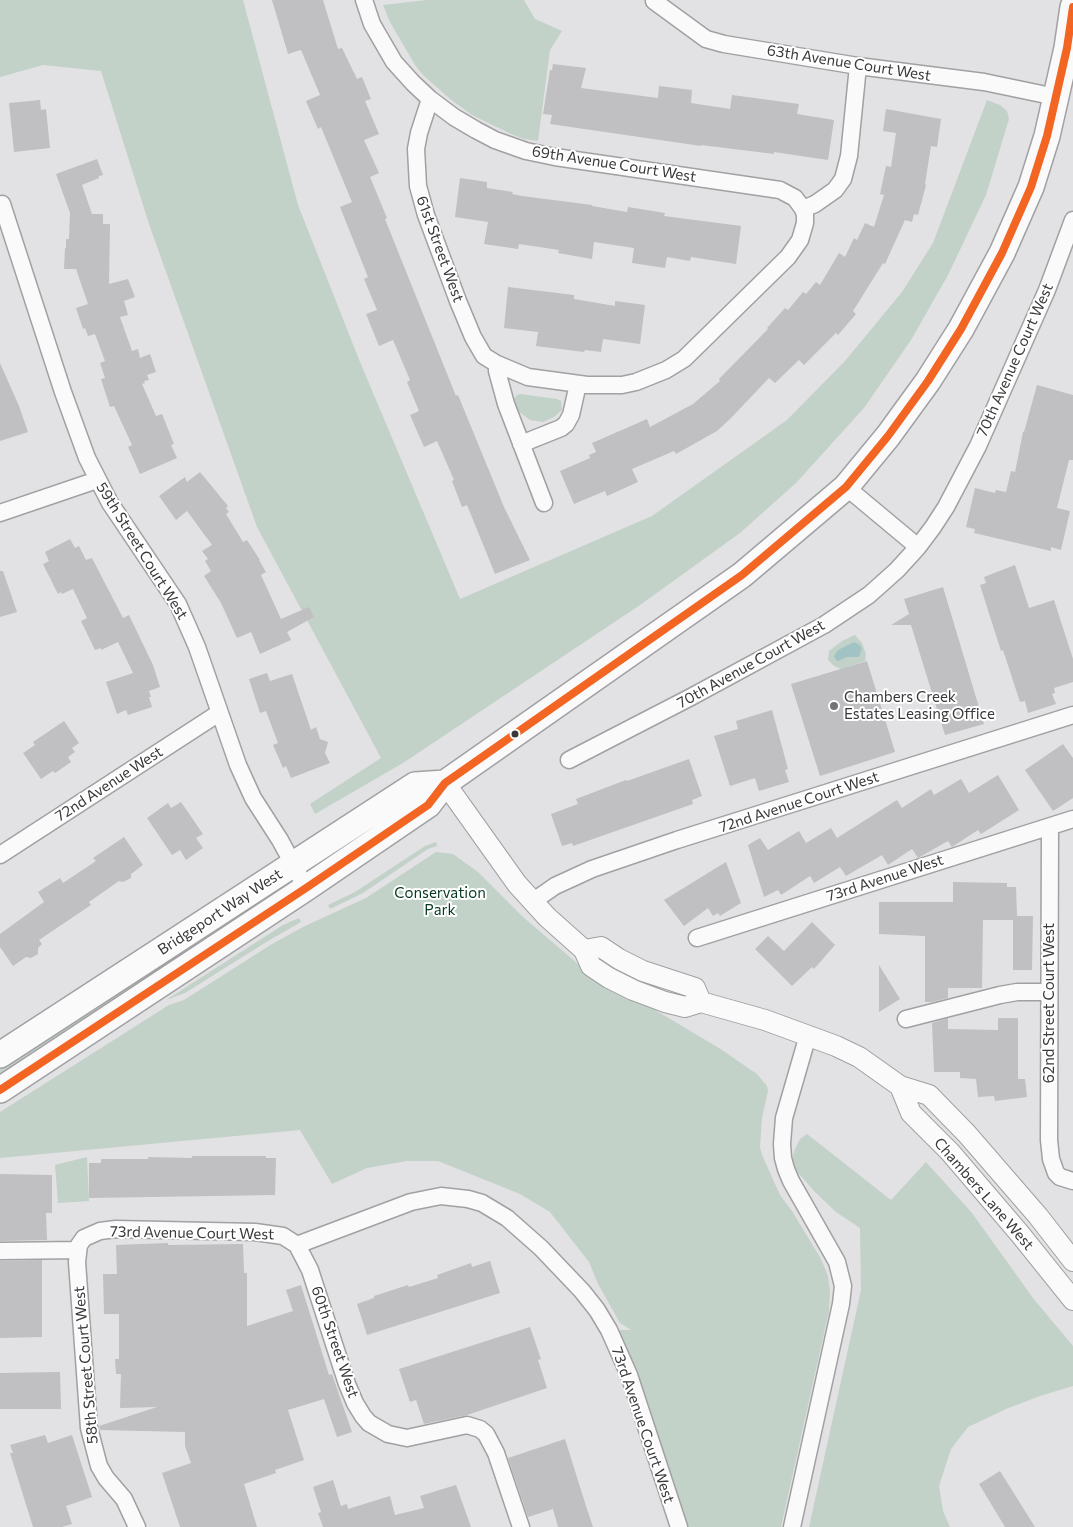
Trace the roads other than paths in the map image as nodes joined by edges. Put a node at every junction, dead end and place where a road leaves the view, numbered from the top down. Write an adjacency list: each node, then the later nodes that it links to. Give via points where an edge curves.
1 (364, 0): 5 (street, via 372,24 394,62)
2 (654, 1): 4 (street, 63th Avenue Court West, via 706,39)
3 (1073, 7): 6 (main road, Bridgeport Way West)
4 (858, 66): 6 (street, 63th Avenue Court West, via 984,82); 8 (street, via 849,156 843,179 826,197)
5 (430, 98): 8 (street, 69th Avenue Court West, via 476,130 526,151 767,187 789,194); 10 (street, 61st Street West, via 416,149 418,186 473,336 484,356)
6 (1056, 98): 14 (main road, Bridgeport Way West, via 1030,188 1002,253 961,329 888,436)
7 (2, 204): 13 (street, 59th Street Court West, via 64,392)
8 (803, 209): 11 (street, via 803,232 794,249 684,359 636,382 622,385)
9 (1073, 220): 17 (street, 70th Avenue Court West, via 1043,299 978,446 946,507)
10 (497, 364): 11 (street, via 528,377); 12 (street, via 506,404)
11 (578, 384): 12 (street, via 566,424)
12 (522, 444): 15 (street)
13 (97, 480): 16 (street); 18 (street, 59th Street Court West, via 178,604 197,647)
14 (846, 487): 17 (street); 21 (main road, Bridgeport Way West, via 742,575)
15 (544, 502)
16 (0, 513)
17 (918, 547): 20 (street, 70th Avenue Court West, via 897,570 848,610)
18 (219, 713): 24 (street, 72nd Avenue West); 25 (street, 59th Street Court West, via 253,798)
19 (1073, 715): 27 (street, 72nd Avenue Court West, via 592,869 555,886)
20 (569, 760)
21 (445, 783): 25 (main road, Bridgeport Way West, via 415,785); 26 (main road, Bridgeport Way West, via 428,805); 27 (street, Chambers Lane West)
22 (1073, 819): 23 (street, 73rd Avenue West)
23 (1050, 827): 28 (street, 73rd Avenue West); 29 (street, 62nd Street Court West)
24 (0, 855)
25 (294, 864): 26 (street, 59th Street Court West); 32 (main road, Bridgeport Way West)
26 (306, 888): 34 (main road, Bridgeport Way West)
27 (532, 902): 31 (street, Chambers Lane West, via 584,950 601,947 643,970 695,988 700,1002)
28 (697, 938)
29 (1048, 992): 30 (street, via 1000,995); 35 (street, 62nd Street Court West, via 1049,1140 1052,1159)
30 (906, 1019)
31 (808, 1035): 33 (street, Chambers Lane West, via 859,1057); 44 (street, via 784,1118 783,1158 791,1181 837,1262 843,1286)
32 (0, 1054)
33 (900, 1086): 39 (street, Chambers Lane West, via 929,1095 968,1134); 40 (street, Chambers Lane West, via 911,1113 957,1159)
34 (0, 1090)
35 (1066, 1179)
36 (297, 1245): 37 (street, 73rd Avenue Court West, via 283,1236 258,1232 116,1230 89,1235); 42 (street, 60th Street West, via 310,1270 347,1384 363,1416 388,1434 407,1438 467,1425 480,1429 496,1453); 43 (street, 73rd Avenue Court West, via 411,1202 441,1196 482,1203 507,1218 582,1291 609,1330 622,1356)
37 (78, 1250): 38 (street); 41 (street, 58th Street Court West, via 91,1441 99,1466 124,1499)
38 (0, 1251)
39 (1073, 1261)
40 (1073, 1300)
41 (137, 1527)
42 (521, 1527)
43 (679, 1527)
44 (792, 1527)

